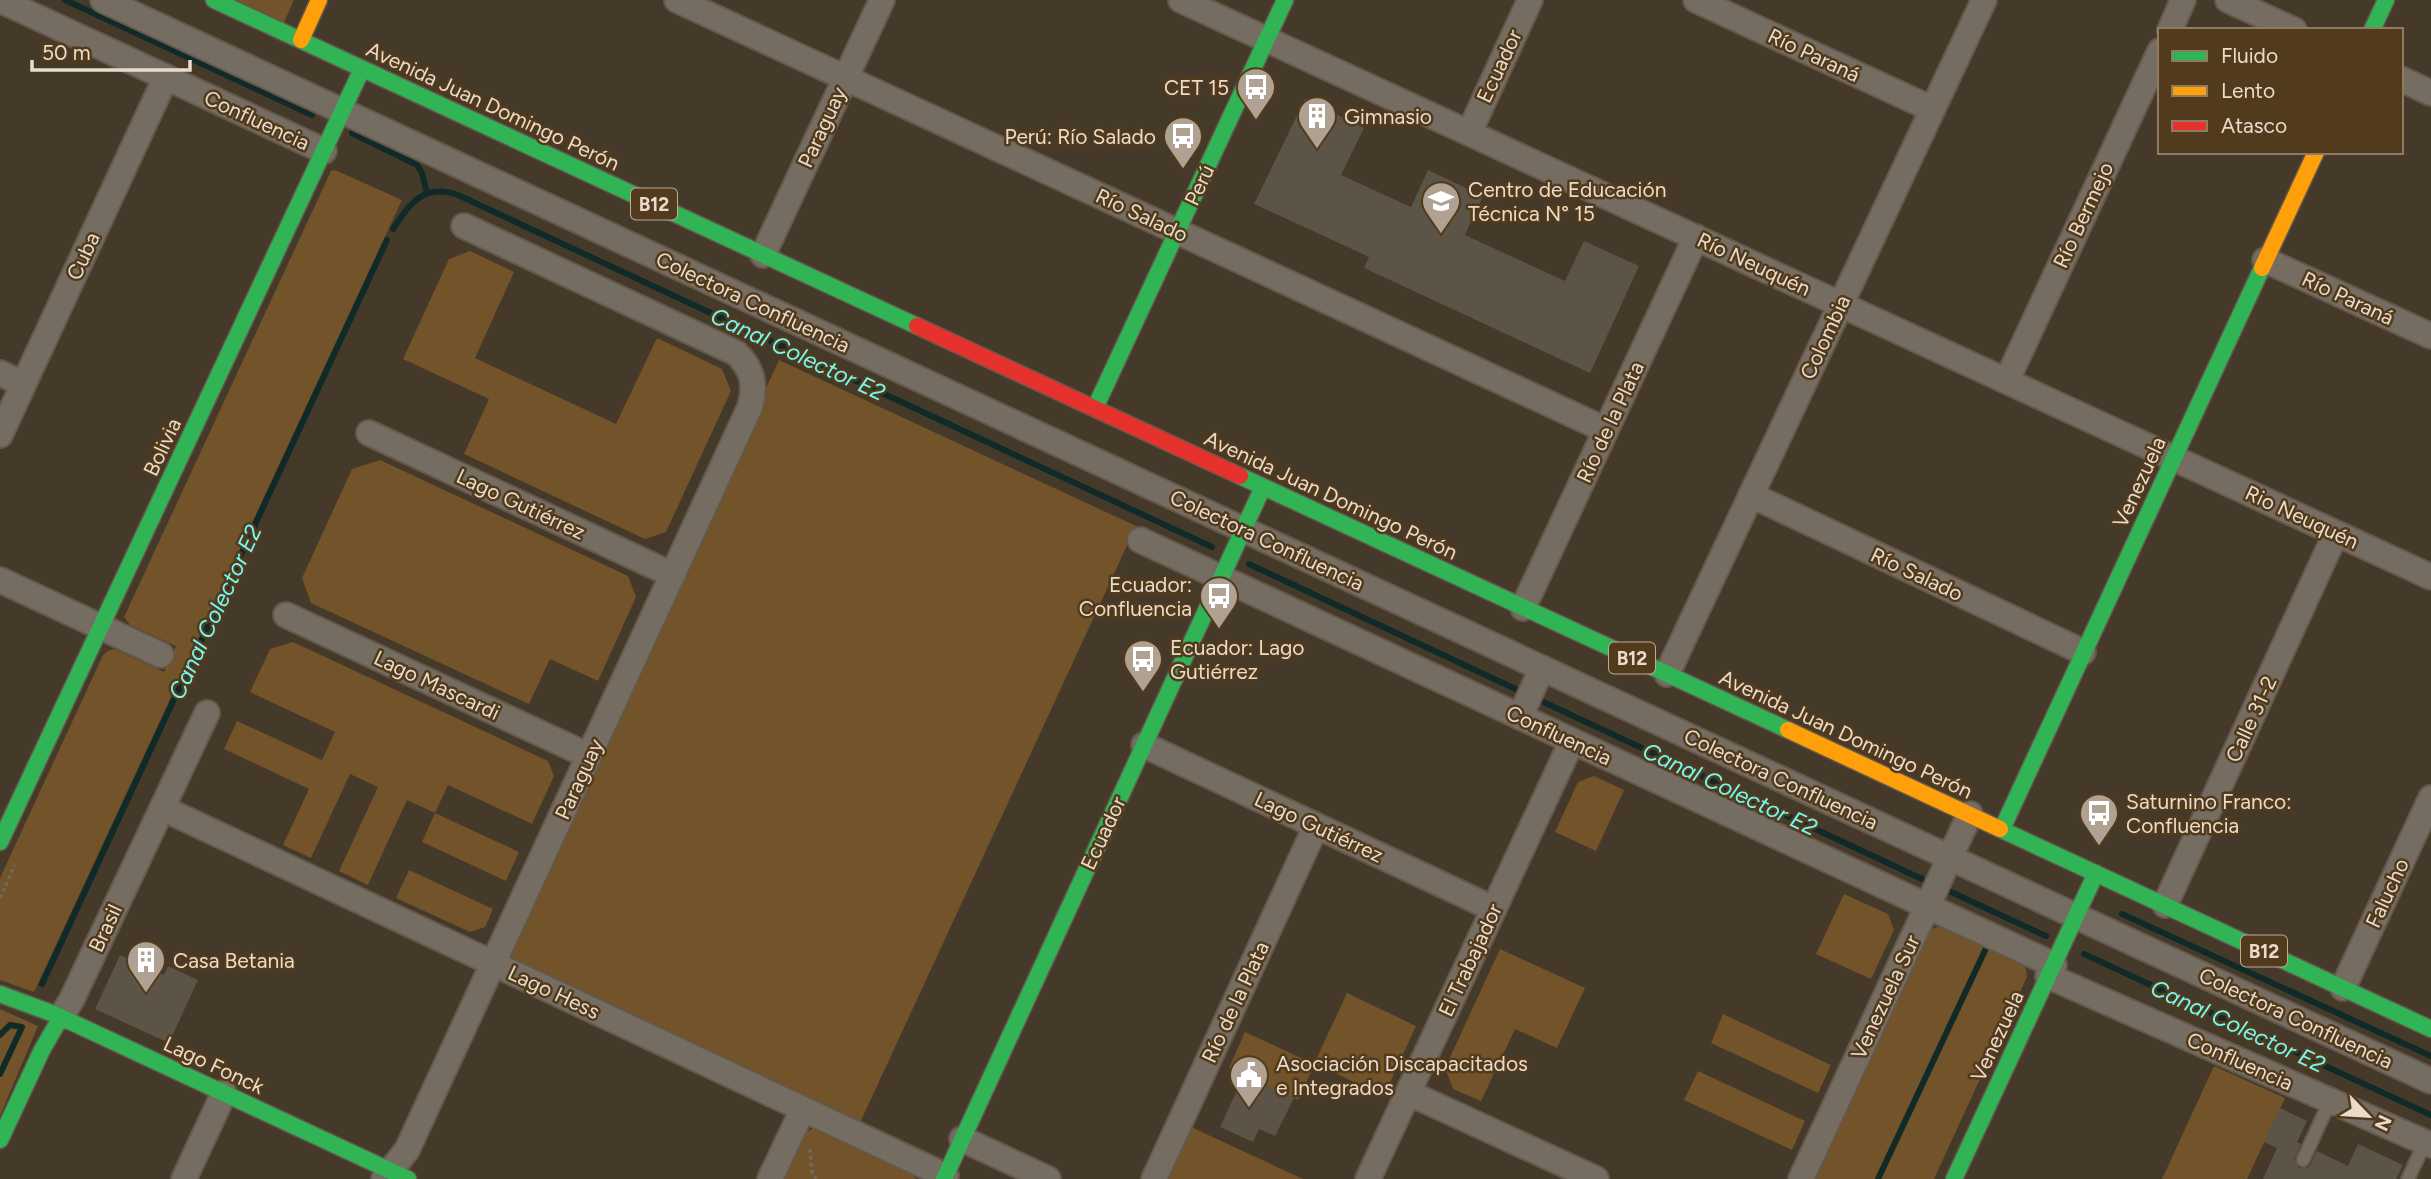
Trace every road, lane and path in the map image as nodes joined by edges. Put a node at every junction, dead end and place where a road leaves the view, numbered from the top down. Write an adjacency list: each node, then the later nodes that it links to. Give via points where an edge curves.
1 (103, 0): 27 (street, Colectora Confluencia)
2 (214, 0): 18 (main road, Avenida Juan Domingo Perón / B12)
3 (319, 0): 18 (main road)
4 (677, 0): 23 (street, Río Salado)
5 (882, 0): 23 (street, Paraguay)
6 (1181, 0): 19 (street, Río Neuquén)
7 (1285, 0): 19 (main road, Perú)
8 (1530, 0): 28 (street, Ecuador)
9 (1696, 0): 26 (street, Río Paraná)
10 (1984, 0): 26 (street, Colombia)
11 (2183, 0): 15 (street)
12 (2228, 0): 16 (street)
13 (2386, 0): 17 (main road)
14 (1, 2): 22 (street, Confluencia)
15 (2170, 28)
16 (2290, 28)
17 (2373, 28)
18 (301, 40): 21 (main road, Avenida Juan Domingo Perón / B12)
19 (1267, 40): 28 (street, Río Neuquén); 32 (main road, Perú)
20 (2158, 55): 39 (street, Río Bermejo)
21 (362, 69): 27 (main road, Bolivia); 34 (main road, Avenida Juan Domingo Perón / B12)
22 (166, 77): 29 (street, Confluencia); 40 (street, Cuba)
23 (845, 78): 32 (street, Río Salado); 34 (street, Paraguay)
24 (2403, 80): 25 (street)
25 (2431, 93)
26 (1932, 109): 36 (street, Colombia)
27 (342, 111): 29 (main road, Bolivia); 48 (street, Colectora Confluencia)
28 (1469, 133): 33 (street, Río Neuquén)
29 (324, 151): 57 (main road, Bolivia)
30 (2315, 154): 35 (main road, Venezuela)
31 (464, 226): 51 (street, Paraguay, via 726,347 751,371 750,407)
32 (1177, 231): 41 (main road, Perú); 42 (street, Río Salado)
33 (1696, 237): 36 (street, Río Neuquén); 42 (street, Río de la Plata)
34 (762, 254): 41 (main road, Avenida Juan Domingo Perón / B12)
35 (2266, 260): 37 (street, Río Paraná); 45 (main road, Venezuela)
36 (1841, 304): 39 (street, Río Neuquén); 47 (street, Colombia)
37 (2431, 337)
38 (0, 373): 40 (street)
39 (2007, 380): 45 (street, Río Neuquén)
40 (23, 384): 44 (street, Cuba)
41 (1095, 408): 46 (main road, Avenida Juan Domingo Perón / B12)
42 (1606, 430): 55 (street, Río de la Plata)
43 (369, 432): 51 (street, Lago Gutiérrez)
44 (0, 435)
45 (2174, 457): 49 (street, Rio Neuquén); 58 (main road, Venezuela)
46 (1263, 486): 48 (main road, Ecuador); 55 (main road, Avenida Juan Domingo Perón / B12)
47 (1751, 495): 58 (street, Río Salado); 61 (street, Colombia)
48 (1243, 529): 53 (main road, Ecuador); 60 (street, Colectora Confluencia)
49 (2336, 533): 52 (street, Rio Neuquén); 76 (street, Calle 31-2)
50 (1140, 540): 53 (street, Confluencia)
51 (673, 575): 66 (street, Paraguay)
52 (2431, 577)
53 (1221, 578): 63 (street, Confluencia); 65 (main road, Ecuador)
54 (0, 580): 57 (street)
55 (1523, 608): 61 (main road, Avenida Juan Domingo Perón / B12)
56 (286, 615): 66 (street, Lago Mascardi)
57 (101, 627): 59 (street); 67 (main road, Bolivia)
58 (2083, 652): 72 (main road, Venezuela)
59 (161, 655)
60 (1542, 668): 63 (street); 74 (street, Colectora Confluencia)
61 (1667, 674): 70 (main road, Avenida Juan Domingo Perón / B12)
62 (207, 713): 69 (street, Brasil)
63 (1520, 717): 64 (street, Confluencia)
64 (1572, 741): 77 (street, Confluencia); 78 (street, El Trabajador)
65 (1144, 745): 71 (street, Lago Gutiérrez); 92 (main road, Ecuador)
66 (589, 756): 80 (street, Paraguay)
67 (10, 794): 73 (main road, Bolivia)
68 (2431, 798): 82 (street, Falucho)
69 (162, 808): 80 (street, Lago Hess); 84 (street, Brasil)
70 (1970, 814): 72 (main road, Avenida Juan Domingo Perón / B12); 74 (street, Venezuela Sur)
71 (1316, 826): 78 (street, Lago Gutiérrez); 102 (street, Río de la Plata)
72 (2002, 829): 75 (main road, Avenida Juan Domingo Perón / B12)
73 (0, 842)
74 (1950, 858): 77 (street, Venezuela Sur); 79 (street, Colectora Confluencia)
75 (2096, 873): 76 (main road, Avenida Juan Domingo Perón / B12); 79 (main road, Venezuela)
76 (2165, 905): 82 (main road, Avenida Juan Domingo Perón / B12)
77 (1927, 906): 81 (street, Confluencia); 105 (street, Venezuela Sur)
78 (1494, 909): 88 (street, El Trabajador)
79 (2076, 916): 81 (main road, Venezuela); 86 (street, Colectora Confluencia)
80 (493, 963): 90 (street, Lago Hess); 96 (street, Paraguay)
81 (2051, 970): 89 (street, Confluencia); 106 (main road, Venezuela)
82 (2343, 988): 85 (main road, Avenida Juan Domingo Perón / B12)
83 (0, 994): 84 (main road, Lago Fonck)
84 (61, 1017): 87 (main road, Lago Fonck); 93 (main road, Brasil)
85 (2431, 1029)
86 (2431, 1081)
87 (224, 1093): 96 (main road, Lago Fonck); 98 (street)
88 (1409, 1093): 103 (street, El Trabajador); 104 (street)
89 (2330, 1101): 94 (street, Confluencia); 95 (lane)
90 (803, 1109): 97 (street, Lago Hess); 99 (street)
91 (809, 1137): 100 (path)
92 (962, 1139): 97 (main road, Ecuador); 101 (street)
93 (0, 1140)
94 (2428, 1144): 107 (lane)
95 (2303, 1160)
96 (394, 1176)
97 (945, 1177)
98 (184, 1179)
99 (771, 1179)
100 (816, 1179)
101 (1048, 1179)
102 (1154, 1179)
103 (1368, 1179)
104 (1596, 1179)
105 (1801, 1179)
106 (1954, 1179)
107 (2408, 1179)

